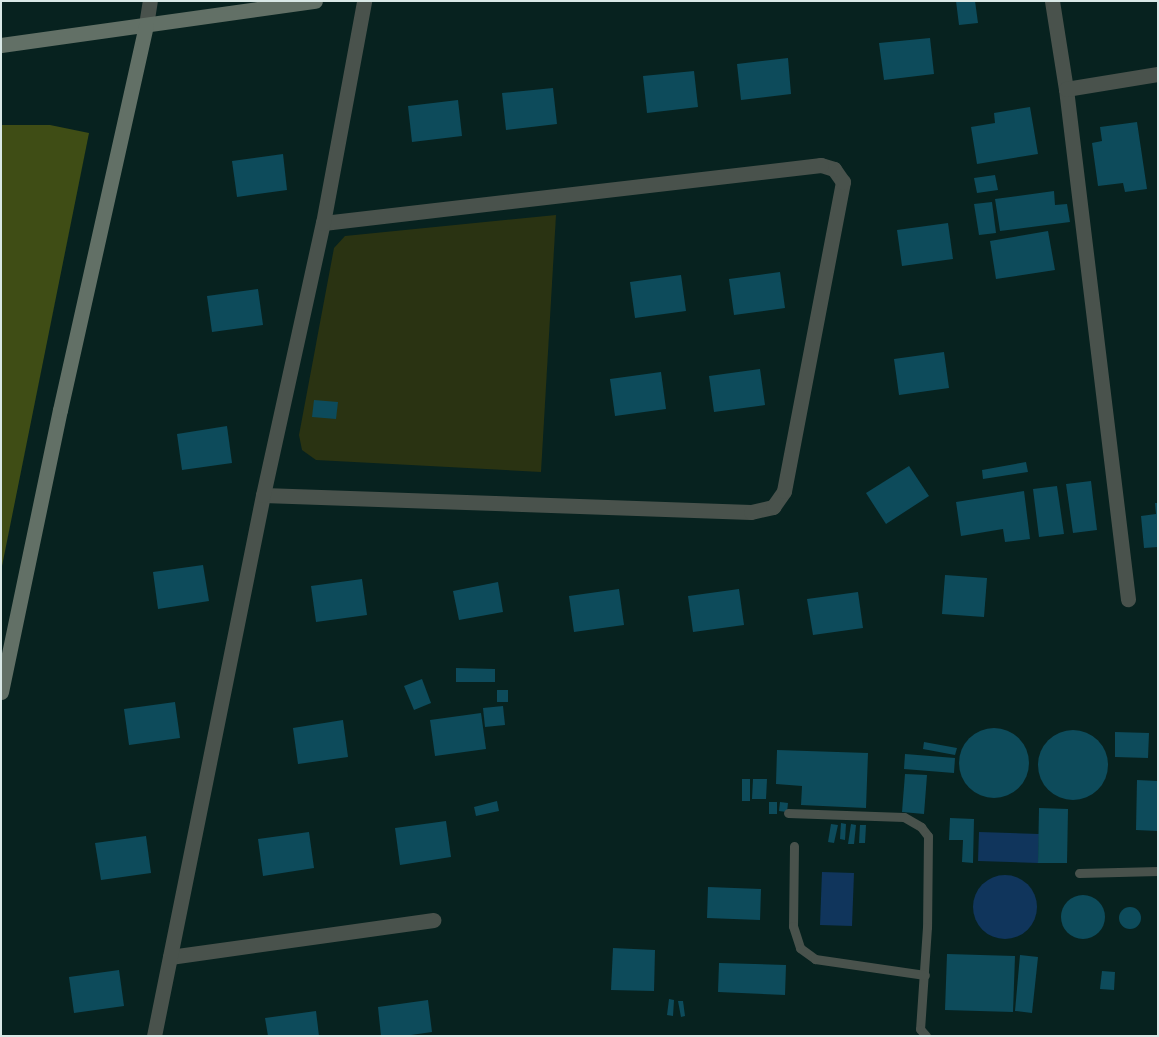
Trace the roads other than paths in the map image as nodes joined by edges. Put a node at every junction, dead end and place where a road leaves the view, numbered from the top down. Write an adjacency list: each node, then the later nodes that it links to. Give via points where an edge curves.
1 (150, 1): 5 (street)
2 (315, 1): 5 (street)
3 (364, 1): 9 (street)
4 (1052, 1): 8 (street)
5 (146, 25): 6 (street); 12 (street)
6 (1, 45)
7 (1158, 74): 8 (street)
8 (1066, 89): 11 (street)
9 (323, 223): 10 (street); 10 (street, via 821,165 834,169 843,182 784,491 773,507 750,512)
10 (263, 495): 18 (street)
11 (1128, 599)
12 (1, 692)
13 (788, 812): 19 (lane, via 904,817 921,827 928,836)
14 (794, 846): 19 (lane, via 793,926 800,948 815,959)
15 (1158, 871): 16 (lane)
16 (1079, 873)
17 (433, 920): 18 (street)
18 (170, 957): 20 (street)
19 (925, 975): 21 (lane, via 920,1029)
20 (154, 1036)
21 (926, 1036)

